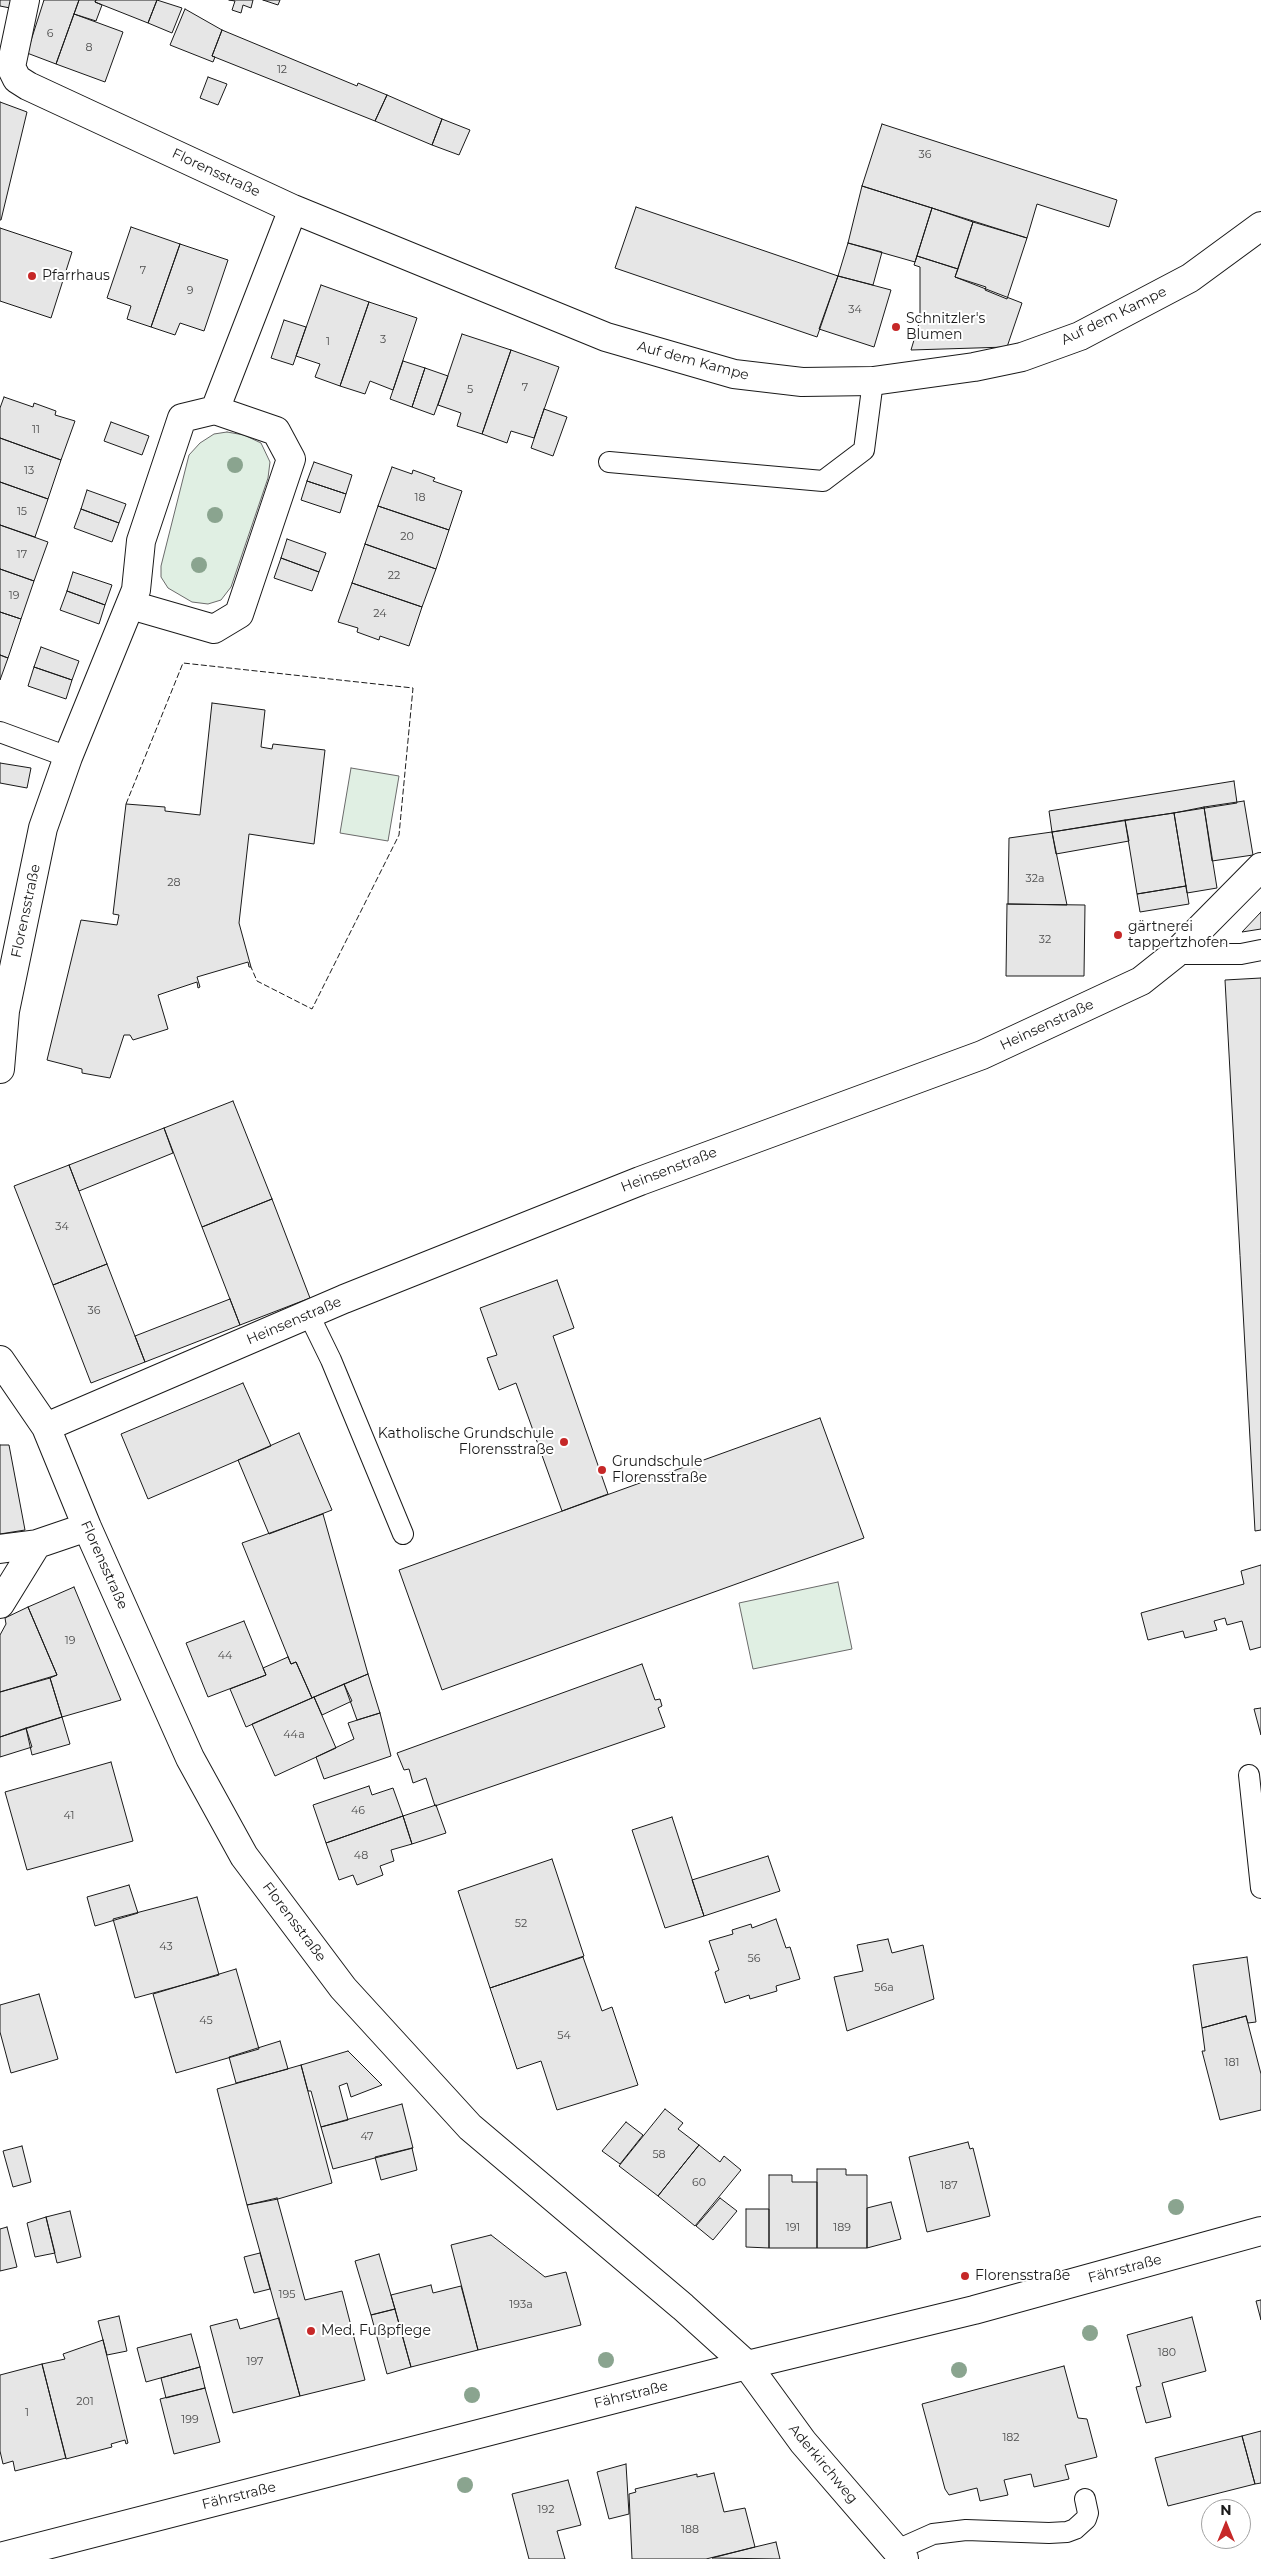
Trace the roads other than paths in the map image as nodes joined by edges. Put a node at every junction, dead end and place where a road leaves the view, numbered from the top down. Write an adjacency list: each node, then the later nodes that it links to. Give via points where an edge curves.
1 (25, 0): 2 (street, Florensstraße, via 12,67 17,79)
2 (293, 209): 4 (street, Auf dem Kampe, via 606,337 734,374 802,382); 5 (street)
3 (1261, 226): 4 (street, Auf dem Kampe, via 1190,278 1080,336 1022,357 974,367)
4 (873, 380): 6 (lane, via 864,450 823,481)
5 (215, 410): 7 (street, Florensstraße, via 182,418 141,541 136,590); 7 (street, via 276,431 290,459 239,614 214,629)
6 (609, 462)
7 (130, 605): 9 (street, Florensstraße)
8 (0, 732): 9 (lane)
9 (68, 756): 13 (street, Florensstraße, via 43,828 5,1011)
10 (1261, 867): 12 (street, Heinsenstraße)
11 (1261, 950): 12 (lane, via 1240,954)
12 (1175, 954): 14 (street, Heinsenstraße, via 1140,981 982,1055 640,1181)
13 (0, 1069)
14 (309, 1315): 16 (street, Heinsenstraße); 18 (lane)
15 (0, 1360): 16 (street, Florensstraße)
16 (46, 1427): 17 (street, Florensstraße)
17 (87, 1528): 19 (street); 25 (street, Florensstraße, via 194,1766 244,1856 343,1988 470,2127)
18 (403, 1534)
19 (37, 1544): 20 (street); 21 (street)
20 (0, 1549)
21 (0, 1604)
22 (1249, 1775): 23 (lane)
23 (1261, 1888)
24 (1261, 2231): 25 (street, Fährstraße, via 974,2310)
25 (747, 2365): 27 (street, Aderkirchweg, via 803,2442); 28 (street, Fährstraße)
26 (1085, 2498): 27 (lane, via 1086,2519 1067,2532 966,2530 933,2534)
27 (901, 2555)
28 (0, 2557)

